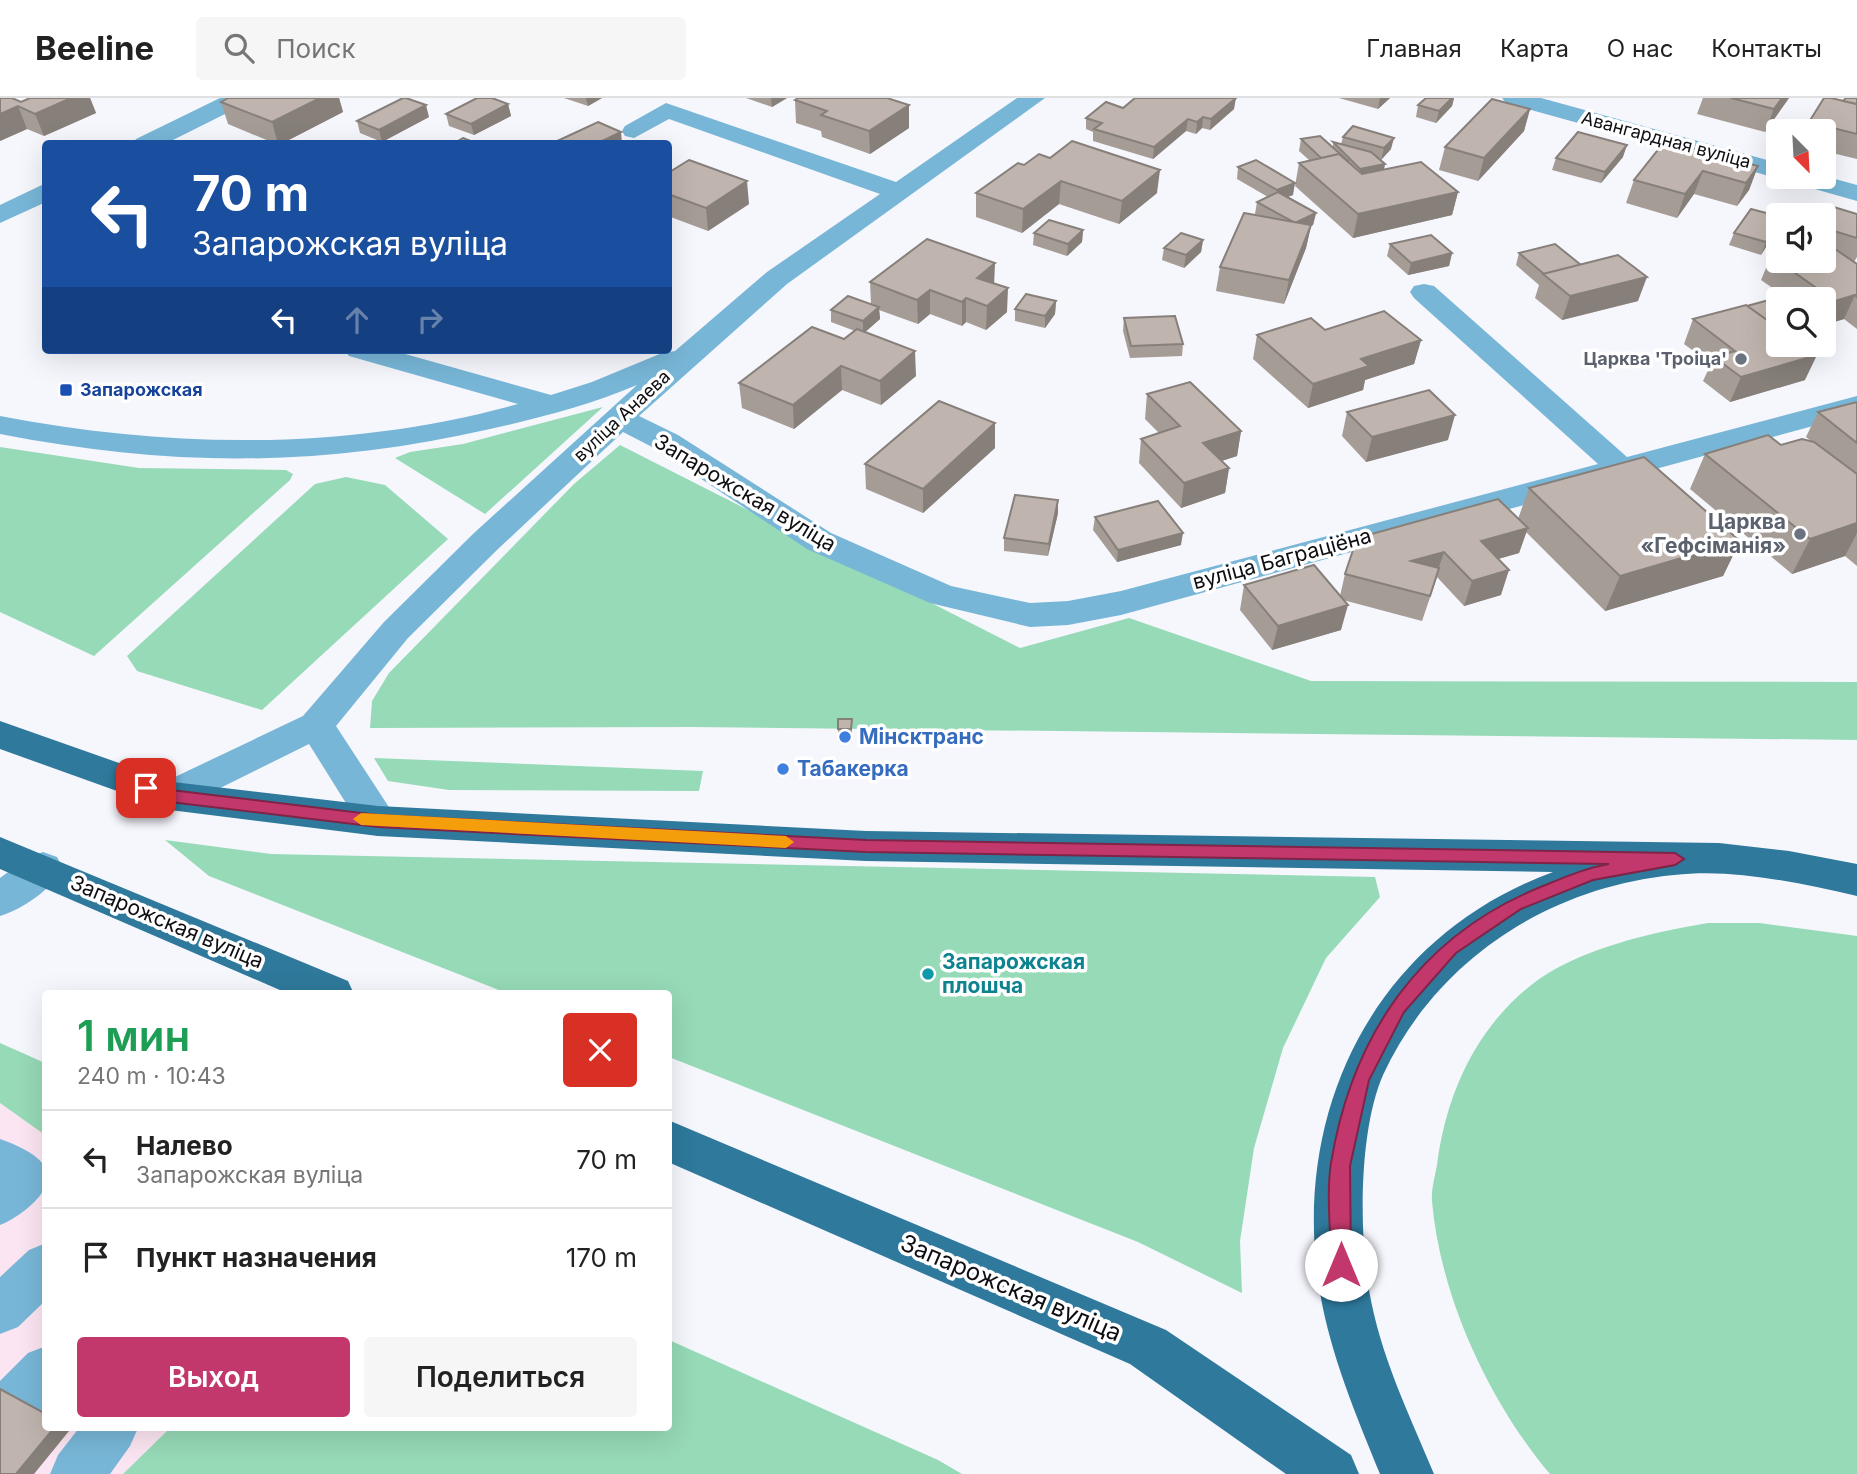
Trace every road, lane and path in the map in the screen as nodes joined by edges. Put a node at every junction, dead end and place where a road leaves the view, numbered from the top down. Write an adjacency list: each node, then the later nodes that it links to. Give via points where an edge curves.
1 (239, 98): 6 (street)
2 (1033, 98): 9 (street, вуліца Анаева)
3 (1514, 98): 7 (street, Авангардная вуліца)
4 (672, 104): 5 (street); 9 (street)
5 (634, 131)
6 (153, 140)
7 (1766, 168)
8 (1836, 187): 10 (street)
9 (900, 192): 14 (street, вуліца Анаева, via 778,278)
10 (1857, 193)
11 (41, 199): 12 (street)
12 (0, 215)
13 (1424, 292): 20 (street)
14 (693, 350): 16 (street, via 595,391); 18 (street, вуліца Анаева)
15 (373, 354): 16 (street)
16 (550, 404): 19 (street, via 433,433 260,453 176,451)
17 (1857, 405): 20 (street, вуліца Баграціёна)
18 (621, 419): 21 (street, Запарожская вуліца, via 667,442 819,541 942,595); 22 (street, вуліца Анаева, via 396,630)
19 (0, 425)
20 (1620, 467): 21 (street, вуліца Баграціёна, via 1121,603)
21 (1030, 615)
22 (316, 725): 24 (street, вуліца Анаева); 25 (street)
23 (0, 735): 24 (main road)
24 (170, 796): 25 (main road)
25 (378, 821): 27 (main road, via 866,846)
26 (0, 852): 30 (main road, Запарожская вуліца)
27 (1675, 859): 28 (main road); 40 (main road, via 1591,874 1515,904 1450,948 1398,1007 1360,1079 1340,1166 1341,1265 1364,1374)
28 (1775, 863): 29 (main road); 31 (main road)
29 (1857, 863)
30 (43, 869): 32 (street); 33 (main road, Запарожская вуліца)
31 (1857, 880)
32 (0, 900)
33 (323, 990)
34 (672, 1142): 39 (main road, Запарожская вуліца, via 1148,1347)
35 (42, 1270): 36 (street)
36 (0, 1310)
37 (110, 1431): 38 (street)
38 (77, 1474)
39 (1332, 1474)
40 (1407, 1474)

